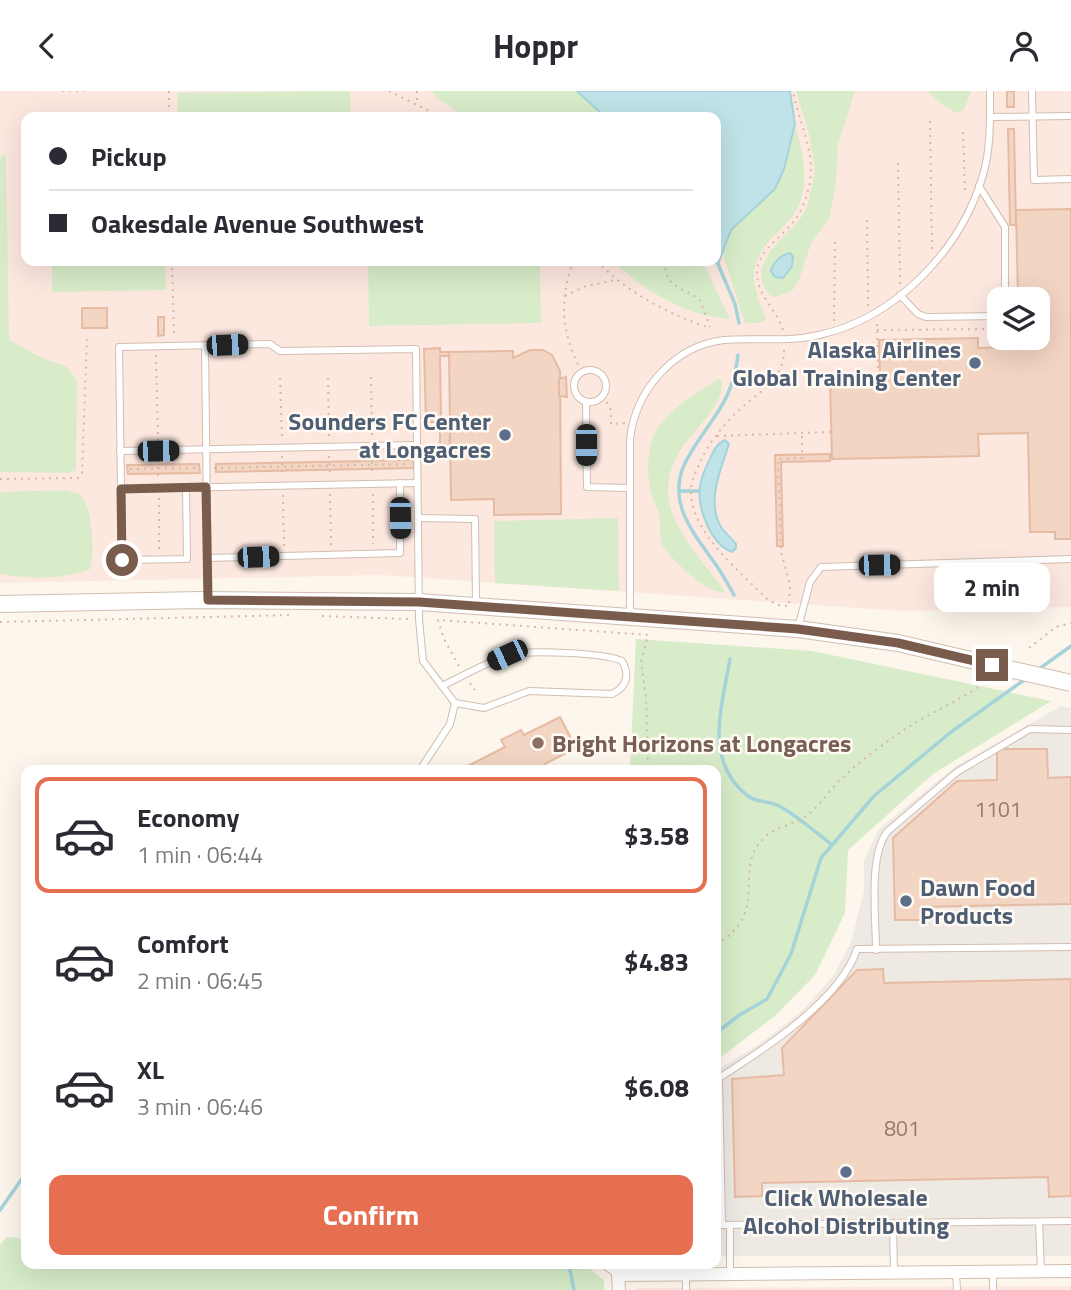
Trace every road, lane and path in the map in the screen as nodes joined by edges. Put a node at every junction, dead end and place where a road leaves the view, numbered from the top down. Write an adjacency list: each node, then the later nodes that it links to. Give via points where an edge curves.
1 (62, 91): 2 (path)
2 (84, 91)
3 (169, 91): 10 (path)
4 (389, 91): 9 (path)
5 (417, 91): 9 (path)
6 (793, 91): 39 (path, via 808,148 810,184 800,213 765,253 757,271 761,291 778,316)
7 (990, 91): 14 (lane)
8 (1032, 91): 13 (lane)
9 (417, 105): 11 (path)
10 (169, 112)
11 (431, 112)
12 (1071, 115): 13 (lane)
13 (1032, 116): 14 (lane); 18 (lane, via 1034,180)
14 (990, 117): 19 (lane)
15 (930, 121): 23 (path)
16 (963, 132): 20 (path)
17 (898, 163): 30 (path)
18 (1071, 179)
19 (979, 186): 20 (lane); 29 (lane, via 1005,227)
20 (966, 215): 23 (lane)
21 (867, 220): 32 (path)
22 (835, 242): 37 (path)
23 (932, 265): 30 (lane)
24 (172, 266): 40 (path)
25 (573, 266): 31 (path)
26 (603, 266): 28 (path)
27 (665, 266): 28 (path, via 671,283 704,305 710,328 665,310)
28 (619, 280): 31 (path, via 586,286)
29 (1005, 287)
30 (900, 296): 33 (lane, via 926,317); 37 (lane)
31 (564, 297): 42 (path, via 567,340)
32 (868, 306)
33 (987, 316)
34 (877, 322): 36 (path)
35 (987, 328): 36 (path)
36 (877, 330): 46 (path)
37 (834, 331): 39 (lane)
38 (88, 339): 66 (path, via 82,473 78,478)
39 (784, 340): 52 (path, via 776,378); 74 (lane, via 710,343 664,369 646,391 634,418)
40 (174, 346): 41 (lane); 59 (lane, via 119,347)
41 (205, 346): 54 (lane, via 270,344 280,351 416,349); 58 (lane)
42 (582, 372): 47 (lane, via 600,373 606,384); 48 (lane, via 574,389)
43 (371, 377): 55 (path)
44 (281, 378): 57 (path)
45 (328, 378): 56 (path)
46 (878, 379)
47 (603, 396): 48 (lane); 49 (path, via 611,410 611,423)
48 (586, 402): 74 (lane, via 587,487)
49 (626, 423)
50 (831, 432): 51 (path)
51 (802, 433): 52 (path); 52 (path, via 802,458 778,459 780,552 790,585 789,606 768,600 697,520 691,488)
52 (717, 436)
53 (450, 440): 60 (path)
54 (417, 445): 55 (lane); 60 (lane)
55 (372, 446): 56 (lane); 61 (path)
56 (329, 447): 57 (lane); 62 (path)
57 (282, 448): 58 (lane); 63 (path)
58 (206, 450): 59 (lane); 64 (lane)
59 (120, 451): 75 (lane)
60 (417, 462): 61 (path); 68 (lane)
61 (372, 465): 62 (path); 69 (path)
62 (330, 466): 63 (path); 70 (path)
63 (282, 467): 64 (path); 71 (path)
64 (206, 468): 65 (path); 72 (lane)
65 (130, 469)
66 (0, 479)
67 (400, 483): 68 (lane); 69 (lane); 77 (lane, via 400,553)
68 (418, 483): 76 (lane)
69 (373, 484): 70 (lane); 77 (path)
70 (330, 485): 71 (lane); 78 (path)
71 (282, 486): 72 (lane); 79 (path)
72 (206, 487): 73 (lane); 80 (lane)
73 (186, 488): 75 (lane); 75 (lane, via 187,559 122,560)
74 (629, 488): 88 (lane)
75 (121, 489)
76 (418, 518): 83 (lane); 85 (lane, via 475,519)
77 (374, 554): 78 (lane)
78 (331, 555): 79 (lane)
79 (284, 556): 80 (lane)
80 (207, 558): 82 (lane)
81 (1071, 559): 93 (lane, via 821,567 807,592)
82 (208, 600): 83 (street); 84 (street)
83 (419, 602): 85 (street); 98 (lane, via 422,656)
84 (0, 604)
85 (477, 605): 88 (street)
86 (300, 615): 91 (path)
87 (313, 615): 89 (path)
88 (630, 616): 93 (street)
89 (408, 619)
90 (438, 620): 95 (path, via 443,639)
91 (0, 622)
92 (1071, 623): 94 (path, via 1056,628)
93 (798, 629): 97 (street, bridge, via 898,643)
94 (1030, 648)
95 (465, 675): 98 (lane); 99 (path); 100 (lane, via 524,652 607,656 622,661 628,676 612,694 529,691 484,708)
96 (985, 682): 103 (path, via 897,735 841,779 806,817 764,838 750,862 748,908)
97 (1071, 683)
98 (442, 686): 100 (lane)
99 (475, 690)
100 (455, 703): 102 (lane, via 450,724)
101 (1071, 730): 105 (lane, via 1030,729 957,772 881,838 875,856)
102 (423, 765)
103 (721, 940)
104 (1071, 947): 105 (lane)
105 (876, 950): 106 (lane, via 857,949 847,970 814,1009)
106 (721, 1077)
107 (721, 1176): 111 (lane, via 722,1225)
108 (1071, 1221): 109 (lane)
109 (1040, 1222): 110 (lane); 113 (lane)
110 (893, 1223): 111 (lane); 115 (lane)
111 (730, 1225): 119 (lane)
112 (610, 1269): 120 (lane)
113 (1041, 1271): 114 (street); 117 (street)
114 (1071, 1271)
115 (894, 1272): 116 (street); 119 (street)
116 (956, 1272): 117 (street); 123 (lane)
117 (993, 1272): 124 (lane)
118 (686, 1274): 119 (street); 120 (street); 122 (lane)
119 (730, 1274)
120 (618, 1275): 121 (street)
121 (619, 1290)
122 (686, 1290)
123 (957, 1290)
124 (993, 1290)

